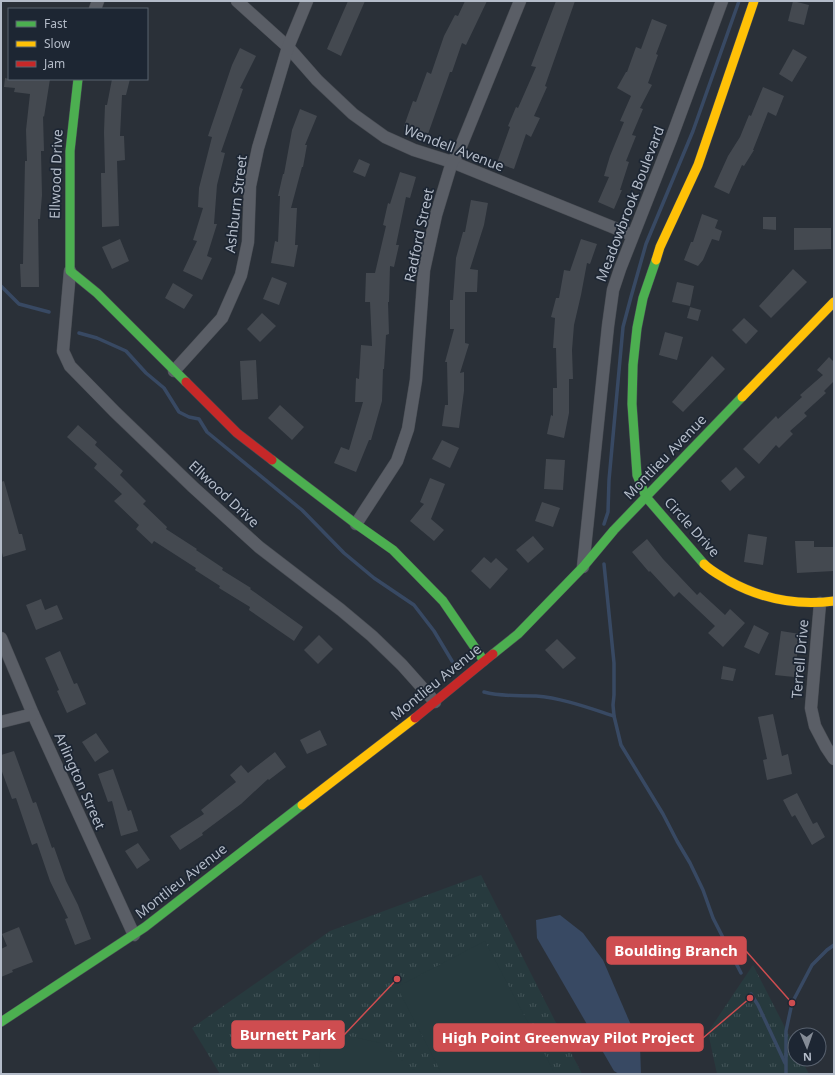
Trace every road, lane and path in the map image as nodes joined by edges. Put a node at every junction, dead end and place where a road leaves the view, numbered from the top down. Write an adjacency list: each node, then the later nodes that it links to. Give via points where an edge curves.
1 (237, 1): 6 (street, Wendell Avenue)
2 (306, 1): 6 (street, Ashburn Street)
3 (520, 1): 8 (street, Radford Street, via 460,151)
4 (722, 1): 9 (street, Meadowbrook Boulevard)
5 (754, 1): 13 (street, via 698,165 660,247 643,298 633,365 632,404 637,475)
6 (288, 47): 8 (street, Wendell Avenue, via 352,114 385,137 414,150); 12 (street, Ashburn Street, via 258,148 250,186 248,242 241,275 222,318)
7 (78, 80): 10 (street, Ellwood Drive, via 70,151)
8 (452, 162): 9 (street, Wendell Avenue); 14 (street, Radford Street, via 436,215 424,270 416,380 408,429 397,461)
9 (632, 235): 15 (street, Meadowbrook Boulevard, via 613,290)
10 (70, 271): 12 (street, via 97,293); 20 (street, Ellwood Drive, via 63,351 70,366 193,487 259,547 372,636)
11 (834, 302): 13 (street, Montlieu Avenue)
12 (174, 371): 14 (street, via 237,433)
13 (646, 497): 15 (street, Montlieu Avenue); 17 (street, Circle Drive, via 707,567 722,577 744,589 770,598)
14 (356, 524): 19 (street, via 393,550 442,601)
15 (583, 567): 19 (street, Montlieu Avenue, via 518,634)
16 (834, 601): 17 (street, Circle Drive)
17 (820, 603): 23 (street, Terrell Drive, via 811,708 816,726)
18 (1, 638): 21 (street, Arlington Street)
19 (484, 662): 20 (street, Montlieu Avenue)
20 (435, 702): 24 (street, Montlieu Avenue)
21 (33, 714): 22 (street); 24 (street, Arlington Street)
22 (1, 722)
23 (834, 759)
24 (134, 935): 25 (street, Montlieu Avenue)
25 (1, 1022)

